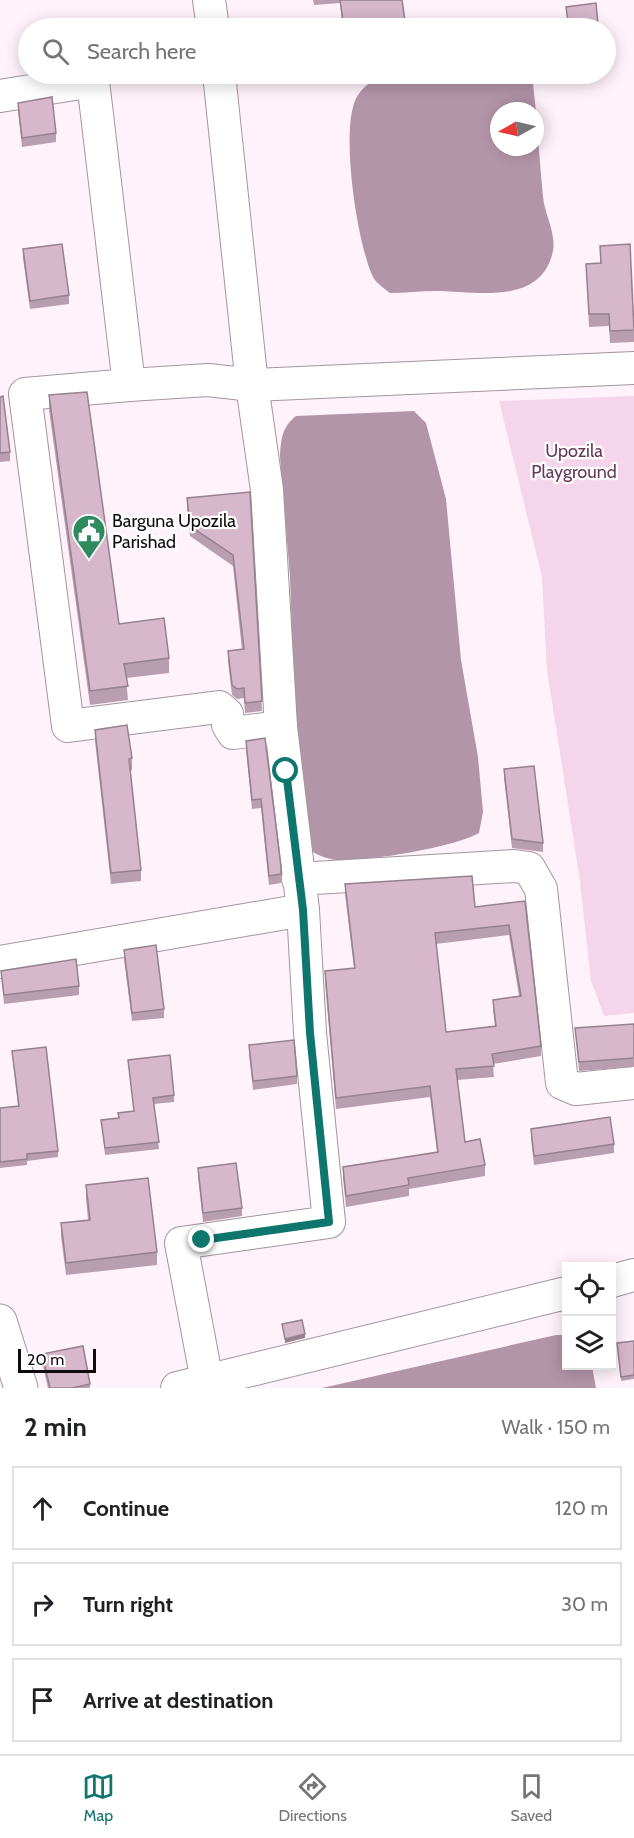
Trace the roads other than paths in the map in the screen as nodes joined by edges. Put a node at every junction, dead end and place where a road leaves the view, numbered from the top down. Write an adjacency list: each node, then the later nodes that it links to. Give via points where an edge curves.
1 (209, 0): 2 (street)
2 (212, 18)
3 (74, 84): 6 (street)
4 (93, 84): 8 (street)
5 (220, 84): 9 (street)
6 (0, 96)
7 (634, 368): 9 (street)
8 (129, 385): 9 (street, via 208,380); 10 (street, via 26,394 68,726 219,707 227,714 233,734)
9 (252, 385): 10 (street, via 267,490)
10 (281, 727): 11 (street)
11 (298, 879): 12 (street); 14 (street, via 529,868 542,889 562,1083 576,1089)
12 (303, 910): 13 (street); 19 (street, via 310,1033 329,1222 181,1242)
13 (0, 962)
14 (634, 1083)
15 (634, 1275): 16 (street)
16 (616, 1280)
17 (562, 1294): 19 (street)
18 (0, 1321): 20 (main road)
19 (192, 1385)
20 (21, 1388)

